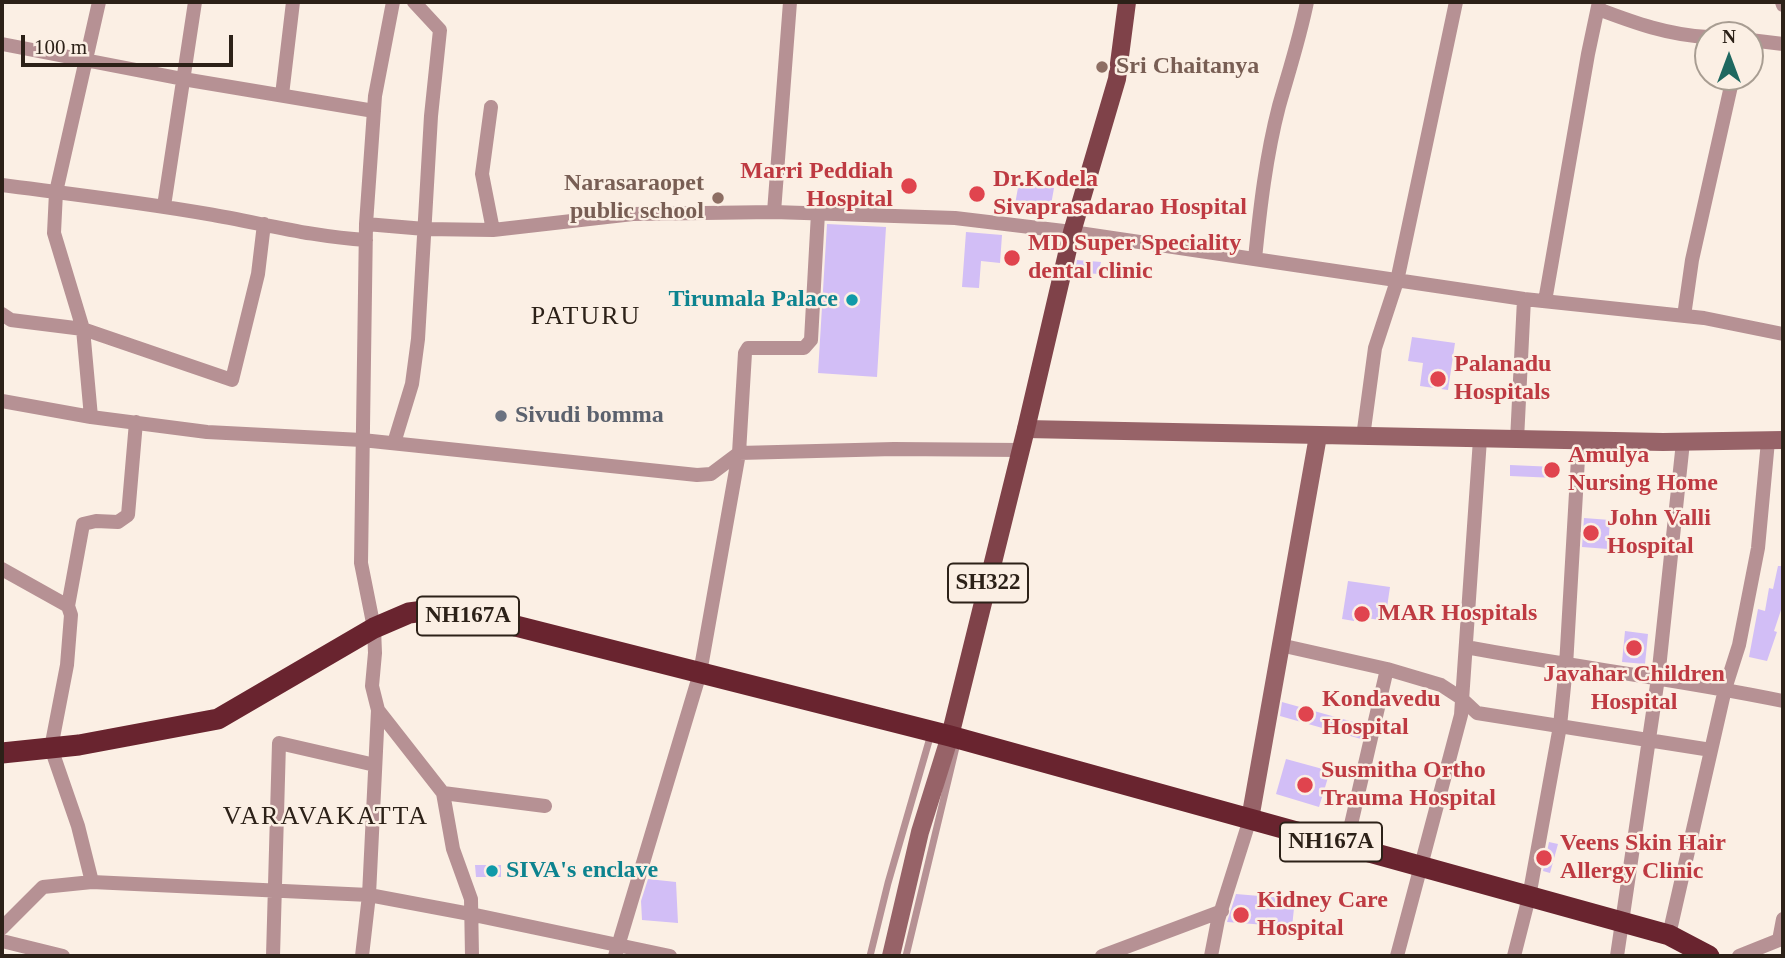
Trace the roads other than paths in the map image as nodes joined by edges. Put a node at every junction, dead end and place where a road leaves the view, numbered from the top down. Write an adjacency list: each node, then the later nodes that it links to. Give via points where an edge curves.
1 (99, 2): 15 (street)
2 (195, 2): 16 (street)
3 (293, 2): 18 (street)
4 (393, 2): 20 (street)
5 (414, 2): 28 (street, via 440,30)
6 (790, 2): 24 (street)
7 (1127, 2): 30 (main road, SH322, via 1117,79)
8 (1307, 2): 32 (street, via 1266,170)
9 (1455, 2): 33 (street)
10 (1599, 5): 11 (street, via 1648,29); 35 (street)
11 (1694, 36)
12 (1764, 42): 14 (street)
13 (2, 44): 15 (street)
14 (1783, 44)
15 (86, 60): 16 (street); 22 (street)
16 (183, 79): 18 (street); 23 (street)
17 (1729, 91): 37 (street)
18 (282, 95): 20 (street)
19 (491, 107): 29 (street, via 482,174)
20 (374, 111): 27 (street)
21 (2, 185): 22 (street)
22 (56, 192): 23 (street); 38 (street, via 54,233)
23 (164, 206): 26 (street)
24 (775, 212): 25 (street); 29 (street, via 633,214)
25 (818, 213): 30 (street, via 955,218); 54 (street, via 811,340 803,348 748,348)
26 (264, 223): 31 (street, via 325,238); 38 (street, via 258,274 232,380)
27 (366, 225): 28 (street); 31 (street)
28 (425, 229): 29 (street); 52 (street, via 412,384)
29 (493, 230)
30 (1072, 232): 32 (street); 43 (main road, SH322)
31 (366, 240): 47 (street)
32 (1255, 259): 33 (street)
33 (1397, 281): 34 (street); 45 (street, via 1375,348)
34 (1524, 299): 35 (street); 48 (street)
35 (1545, 301): 37 (street)
36 (2, 314): 38 (street, via 11,320)
37 (1685, 316): 39 (street)
38 (83, 329): 41 (street)
39 (1783, 334)
40 (2, 401): 41 (street)
41 (91, 417): 42 (street)
42 (136, 422): 47 (street, via 207,432); 56 (street, via 128,515 118,522 83,524)
43 (1026, 429): 44 (main road); 53 (main road, SH322)
44 (1318, 436): 45 (main road); 58 (main road)
45 (1363, 437): 46 (main road)
46 (1480, 439): 48 (main road); 59 (street)
47 (362, 440): 52 (street); 57 (street, via 361,563)
48 (1517, 440): 50 (main road)
49 (1776, 440): 51 (main road); 64 (street, via 1739,645)
50 (1579, 441): 51 (main road); 60 (street)
51 (1683, 442): 63 (street)
52 (394, 443): 54 (street, via 697,475 711,474)
53 (1020, 450): 54 (street); 69 (main road, SH322)
54 (739, 453): 62 (street)
55 (2, 569): 56 (street)
56 (68, 606): 71 (street, via 67,665)
57 (374, 628): 62 (highway, NH167A, via 409,613 439,610); 67 (street, via 372,686); 71 (highway, NH167A, via 218,719)
58 (1280, 645): 61 (street); 77 (main road)
59 (1466, 648): 60 (street); 65 (street)
60 (1566, 666): 63 (street); 68 (street)
61 (1387, 669): 65 (street, via 1441,685); 78 (street)
62 (700, 673): 69 (highway, NH167A); 91 (street)
63 (1658, 678): 64 (street); 70 (street)
64 (1725, 689): 66 (street); 72 (street)
65 (1461, 698): 68 (street, via 1477,713); 79 (street, via 1461,715)
66 (1783, 701)
67 (378, 710): 74 (street); 75 (street)
68 (1560, 726): 70 (street); 83 (street)
69 (947, 736): 77 (highway, NH167A); 97 (lane, via 888,883); 98 (main road); 99 (lane)
70 (1649, 740): 72 (street); 87 (street)
71 (51, 748): 73 (highway, NH167A); 80 (street)
72 (1711, 750): 89 (street)
73 (2, 754)
74 (375, 765): 81 (street, via 279,743); 82 (street)
75 (443, 793): 76 (street); 85 (street, via 453,849 471,899)
76 (545, 806)
77 (1250, 819): 78 (highway, NH167A); 84 (street)
78 (1346, 846): 79 (highway, NH167A)
79 (1422, 867): 83 (highway, NH167A); 102 (street)
80 (93, 882): 81 (street); 88 (street, via 43,887)
81 (275, 891): 82 (street); 93 (street)
82 (369, 895): 85 (street); 94 (street)
83 (1530, 897): 87 (highway, NH167A); 103 (street)
84 (1222, 911): 100 (street); 101 (street)
85 (470, 914): 91 (street); 95 (street)
86 (1783, 919): 106 (street, via 1779,940)
87 (1622, 922): 89 (highway, NH167A); 104 (street)
88 (2, 928)
89 (1669, 935): 105 (highway, NH167A)
90 (2, 942): 92 (street)
91 (617, 951): 96 (street)
92 (62, 956)
93 (273, 956)
94 (362, 956)
95 (472, 956)
96 (670, 956)
97 (870, 956)
98 (891, 956)
99 (906, 956)
100 (1102, 956)
101 (1211, 956)
102 (1397, 956)
103 (1514, 956)
104 (1618, 956)
105 (1709, 956)
106 (1740, 956)

